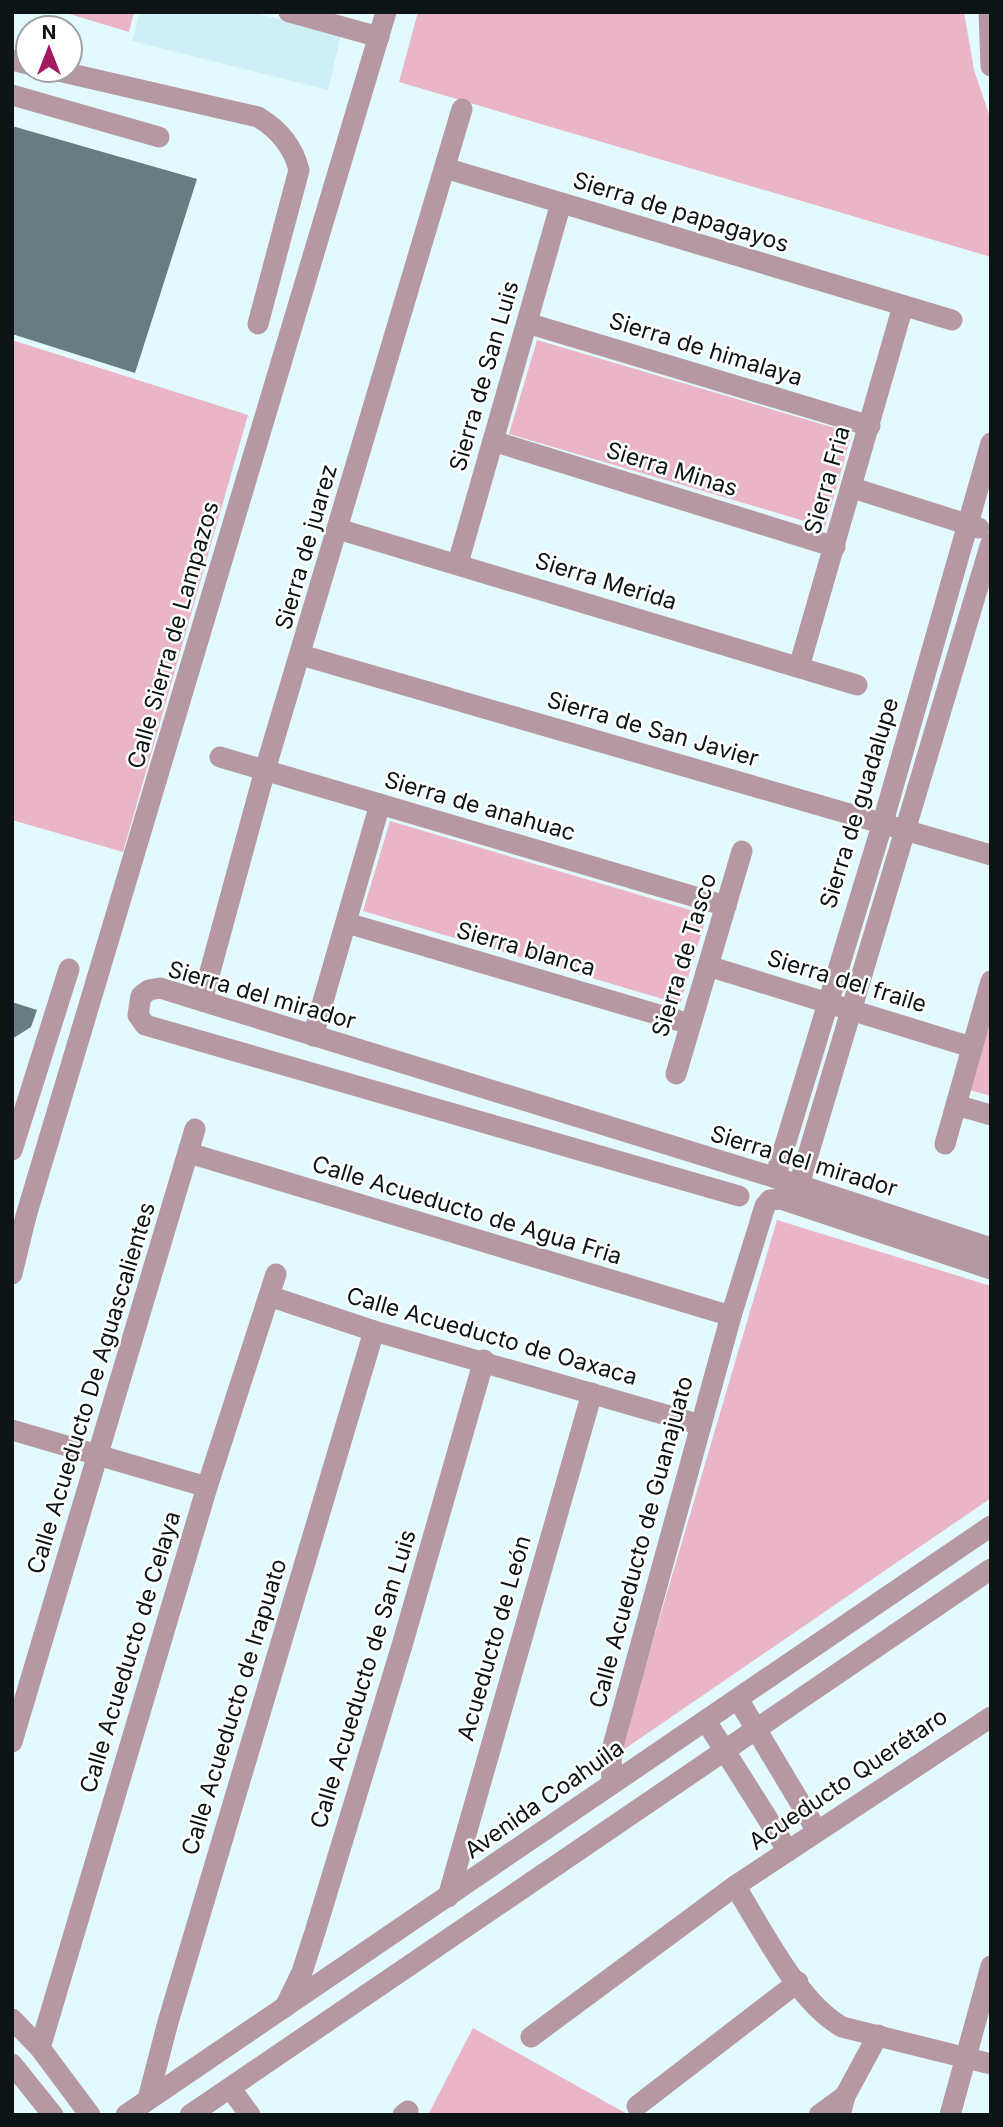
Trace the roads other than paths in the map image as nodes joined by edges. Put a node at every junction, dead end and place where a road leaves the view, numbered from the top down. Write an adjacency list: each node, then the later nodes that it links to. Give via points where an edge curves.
1 (289, 12): 4 (street)
2 (386, 12): 4 (street, Calle Sierra de Lampazos)
3 (989, 12): 5 (street)
4 (379, 37): 62 (street, Calle Sierra de Lampazos)
5 (991, 66)
6 (84, 77): 15 (street, via 258,117 280,133 299,170)
7 (12, 95): 9 (street)
8 (462, 109): 10 (street, Sierra de juarez)
9 (159, 137)
10 (445, 169): 11 (street, Sierra de papagayos); 21 (street, Sierra de juarez)
11 (561, 203): 12 (street, Sierra de papagayos); 14 (street, Sierra de San Luis)
12 (903, 306): 13 (street, Sierra de papagayos); 16 (street, Sierra Fria)
13 (952, 320)
14 (527, 323): 16 (street, Sierra de himalaya); 17 (street, Sierra de San Luis)
15 (258, 324)
16 (870, 426): 19 (street, Sierra Fria)
17 (493, 442): 24 (street, Sierra Minas); 25 (street, Sierra de San Luis)
18 (991, 443): 20 (street, Sierra de guadalupe)
19 (853, 488): 20 (street); 24 (street, Sierra Fria)
20 (967, 525): 22 (street); 32 (street, Sierra de guadalupe)
21 (338, 529): 25 (street, Sierra Merida); 26 (street, Sierra de juarez)
22 (991, 532)
23 (991, 543): 33 (street)
24 (835, 547): 27 (street, Sierra Fria)
25 (458, 563): 27 (street, Sierra Merida)
26 (301, 655): 30 (street, Sierra de juarez); 32 (street, Sierra de San Javier)
27 (799, 667): 28 (street, Sierra Merida)
28 (857, 685)
29 (220, 757): 30 (street, Sierra de anahuac)
30 (265, 770): 31 (street, Sierra de anahuac); 41 (street, Sierra de juarez)
31 (380, 804): 36 (street, Sierra de anahuac); 37 (street)
32 (883, 822): 33 (street, Sierra de San Javier); 42 (street, Sierra de guadalupe)
33 (905, 829): 35 (street, Sierra de San Javier); 43 (street)
34 (742, 851): 36 (street, Sierra de Tasco)
35 (991, 855)
36 (726, 906): 38 (street, Sierra de Tasco)
37 (347, 923): 44 (street, Sierra blanca); 45 (street)
38 (708, 966): 42 (street, Sierra del fraile); 44 (street, Sierra de Tasco)
39 (69, 969): 54 (street)
40 (990, 984): 46 (street)
41 (202, 1001): 45 (street, Sierra del mirador); 52 (street, Sierra del mirador, via 160,988 149,990 141,996 138,1016 145,1025)
42 (826, 1002): 43 (street, Sierra del fraile); 56 (street, Sierra de guadalupe)
43 (853, 1010): 46 (street, Sierra del fraile); 57 (street)
44 (690, 1024): 47 (street, Sierra de Tasco)
45 (313, 1036): 49 (street, Sierra del mirador)
46 (971, 1047): 48 (street)
47 (676, 1074)
48 (956, 1105): 50 (street); 53 (street)
49 (546, 1109): 52 (street); 56 (street, Sierra del mirador)
50 (991, 1115)
51 (195, 1129): 55 (street, Calle Acueducto De Aguascalientes)
52 (536, 1136): 58 (street, Sierra del mirador)
53 (945, 1144)
54 (12, 1150)
55 (189, 1153): 65 (street, Calle Acueducto de Agua Fria); 71 (street, Calle Acueducto De Aguascalientes)
56 (775, 1178): 57 (street, Sierra del mirador)
57 (799, 1185): 60 (street, Sierra del mirador)
58 (740, 1196)
59 (770, 1200): 61 (street, Sierra del mirador, via 781,1199); 65 (street, Calle Acueducto de Guanajuato)
60 (991, 1248)
61 (991, 1269)
62 (12, 1274)
63 (276, 1274): 64 (street, Calle Acueducto de Celaya)
64 (269, 1296): 66 (street, Calle Acueducto de Oaxaca); 72 (street, Calle Acueducto de Celaya)
65 (731, 1316): 69 (street, Calle Acueducto de Guanajuato)
66 (374, 1331): 67 (street, Calle Acueducto de Oaxaca); 97 (street, Calle Acueducto de Irapuato)
67 (484, 1360): 68 (street, Calle Acueducto de Oaxaca); 88 (street, Calle Acueducto de San Luis, via 315,1933)
68 (592, 1393): 69 (street, Calle Acueducto de Oaxaca); 85 (street, Acueducto de León)
69 (701, 1425): 81 (street, Calle Acueducto de Guanajuato, via 611,1753)
70 (12, 1430): 71 (street)
71 (98, 1455): 72 (street); 79 (street, Calle Acueducto De Aguascalientes)
72 (207, 1487): 92 (street, Calle Acueducto de Celaya)
73 (991, 1526): 75 (street, Avenida Coahuila)
74 (991, 1569): 78 (street)
75 (738, 1699): 77 (street, Avenida Coahuila); 78 (street)
76 (991, 1717): 82 (street, Acueducto Querétaro)
77 (706, 1721): 80 (street); 81 (street, Avenida Coahuila)
78 (755, 1727): 80 (street); 82 (street)
79 (12, 1742)
80 (723, 1749): 83 (street); 96 (street)
81 (612, 1783): 85 (street, Avenida Coahuila)
82 (817, 1831): 83 (street, Acueducto Querétaro)
83 (788, 1851): 84 (street, Acueducto Querétaro)
84 (735, 1886): 87 (street); 91 (street, Acueducto Querétaro)
85 (448, 1897): 88 (street, Avenida Coahuila)
86 (991, 1966): 93 (street)
87 (797, 1982): 90 (street, via 829,2019 842,2027); 98 (street)
88 (284, 2008): 97 (street, Avenida Coahuila)
89 (12, 2019): 92 (street)
90 (878, 2035): 93 (street); 99 (street)
91 (531, 2037)
92 (40, 2048): 101 (street)
93 (965, 2056): 95 (street); 106 (street)
94 (12, 2064): 100 (street)
95 (991, 2064)
96 (231, 2088): 103 (street); 104 (street)
97 (148, 2099): 102 (street, Avenida Coahuila)
98 (637, 2106)
99 (843, 2106): 105 (street)
100 (53, 2115)
101 (90, 2115)
102 (126, 2115)
103 (190, 2115)
104 (250, 2115)
105 (819, 2115)
106 (950, 2115)

